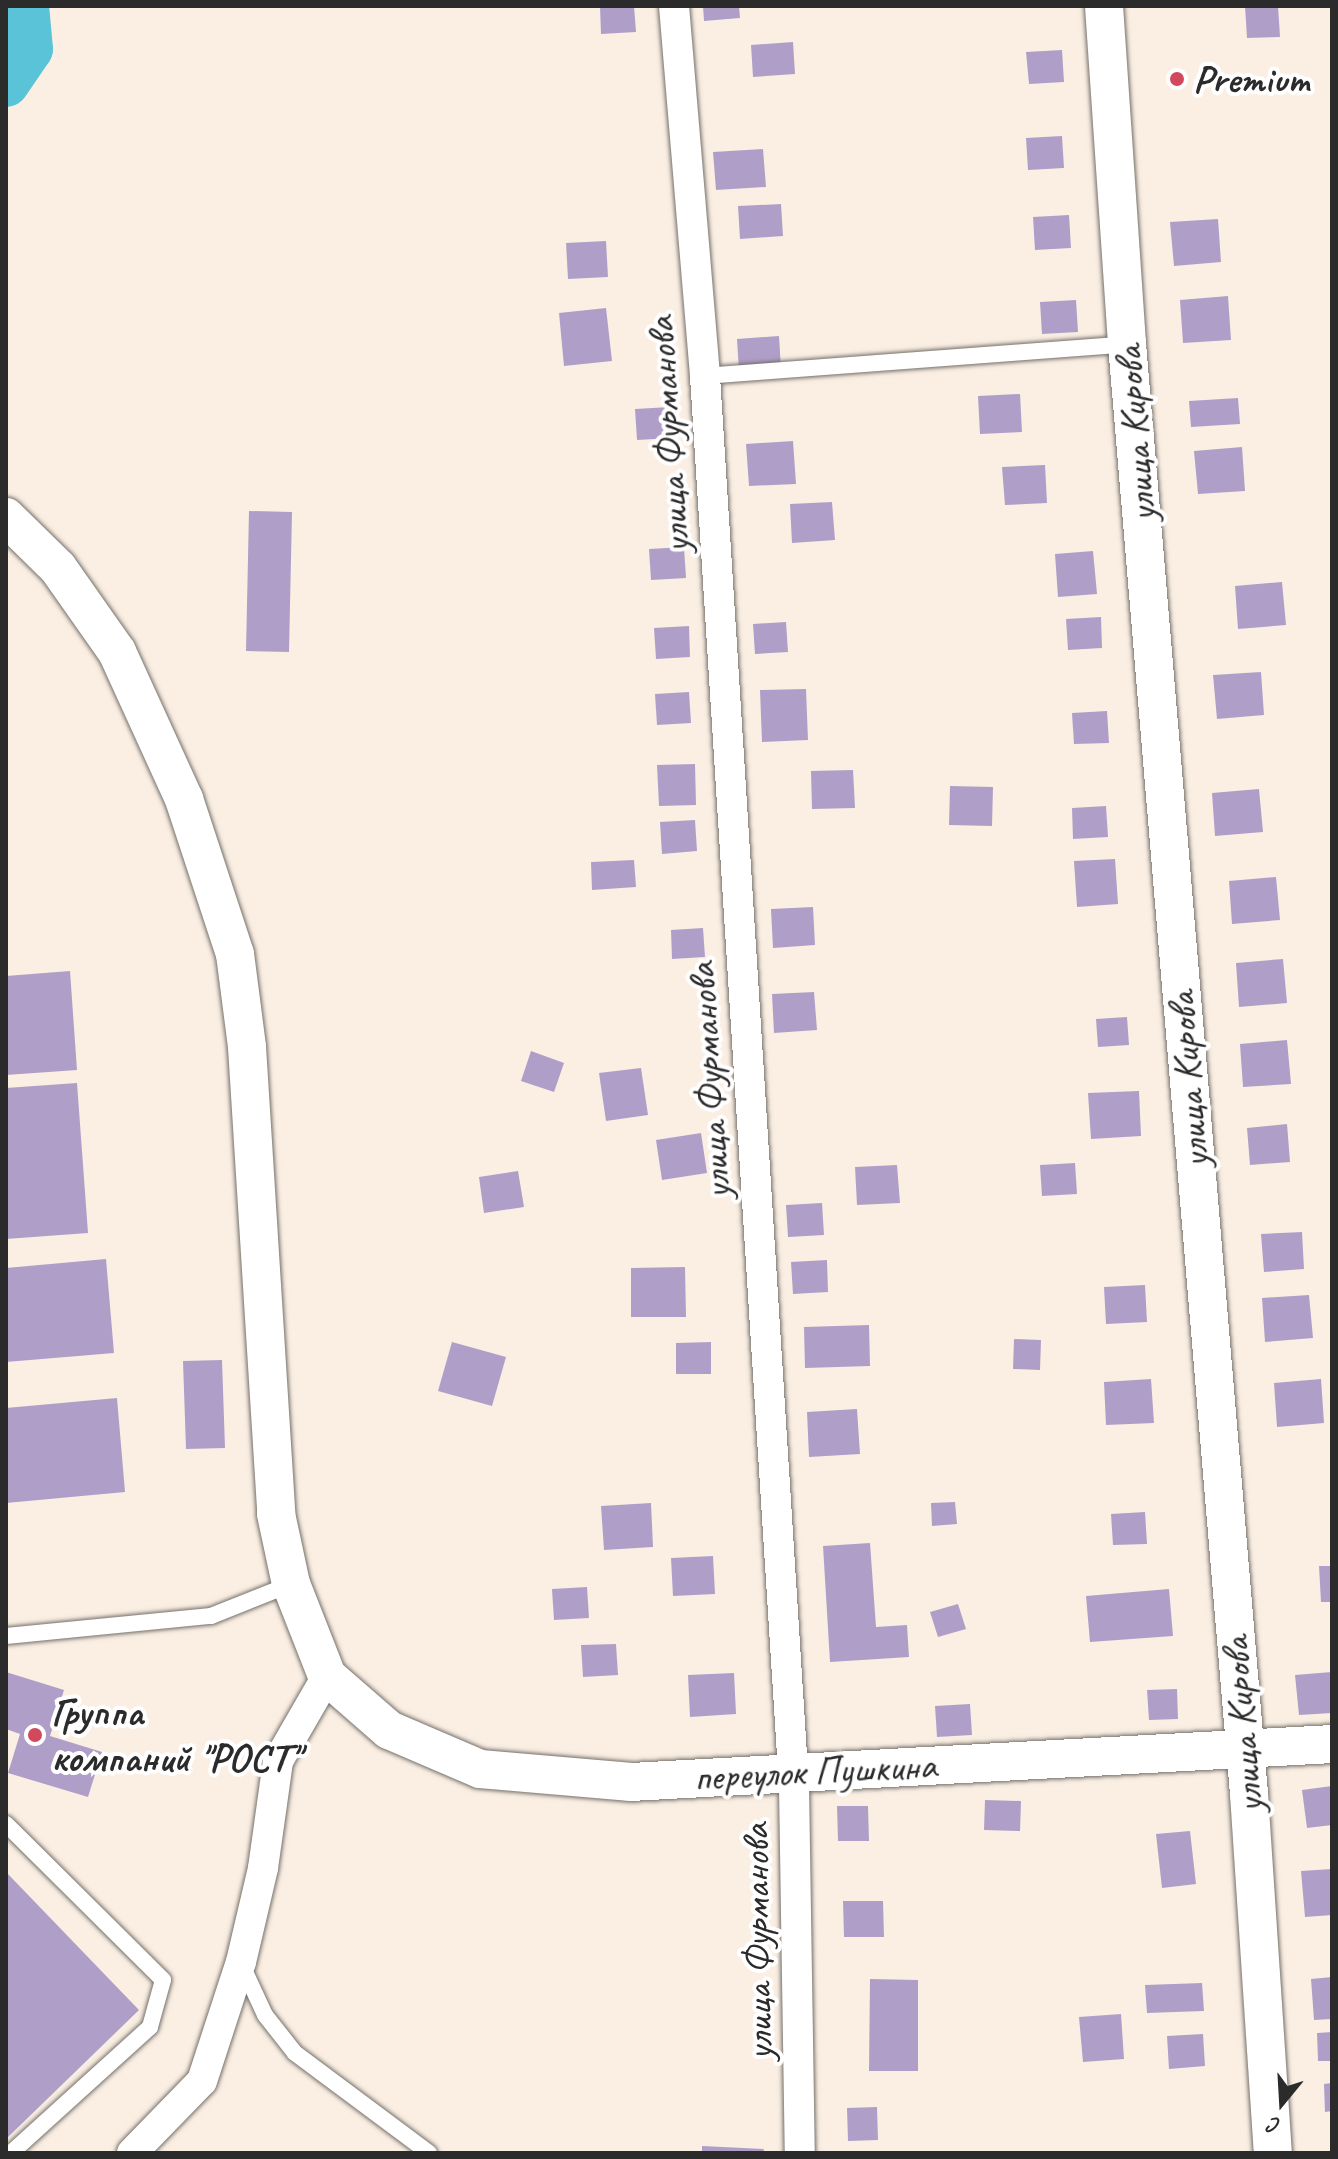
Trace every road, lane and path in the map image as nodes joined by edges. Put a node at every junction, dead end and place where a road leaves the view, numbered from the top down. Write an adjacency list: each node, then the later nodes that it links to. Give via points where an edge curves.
1 (674, 6): 4 (street, улица Фурманова)
2 (1104, 6): 3 (street, улица Кирова)
3 (1127, 344): 4 (lane); 10 (street, улица Кирова)
4 (705, 376): 11 (street, улица Фурманова)
5 (6, 517): 6 (street, via 58,568 117,652 184,799 235,954 247,1047 276,1514)
6 (291, 1584): 7 (lane, via 211,1616); 8 (street)
7 (6, 1636)
8 (327, 1676): 11 (street, переулок Пушкина, via 389,1730 480,1769 631,1782); 13 (street, via 278,1761 263,1868)
9 (1332, 1744): 10 (street, переулок Пушкина)
10 (1243, 1751): 11 (street, переулок Пушкина); 18 (street, улица Кирова)
11 (792, 1771): 17 (street, улица Фурманова)
12 (6, 1824): 14 (lane, via 163,1980 150,2027)
13 (241, 1962): 15 (street, via 202,2081); 16 (lane, via 265,2015 295,2053)
14 (11, 2153)
15 (132, 2153)
16 (429, 2153)
17 (800, 2153)
18 (1273, 2153)

